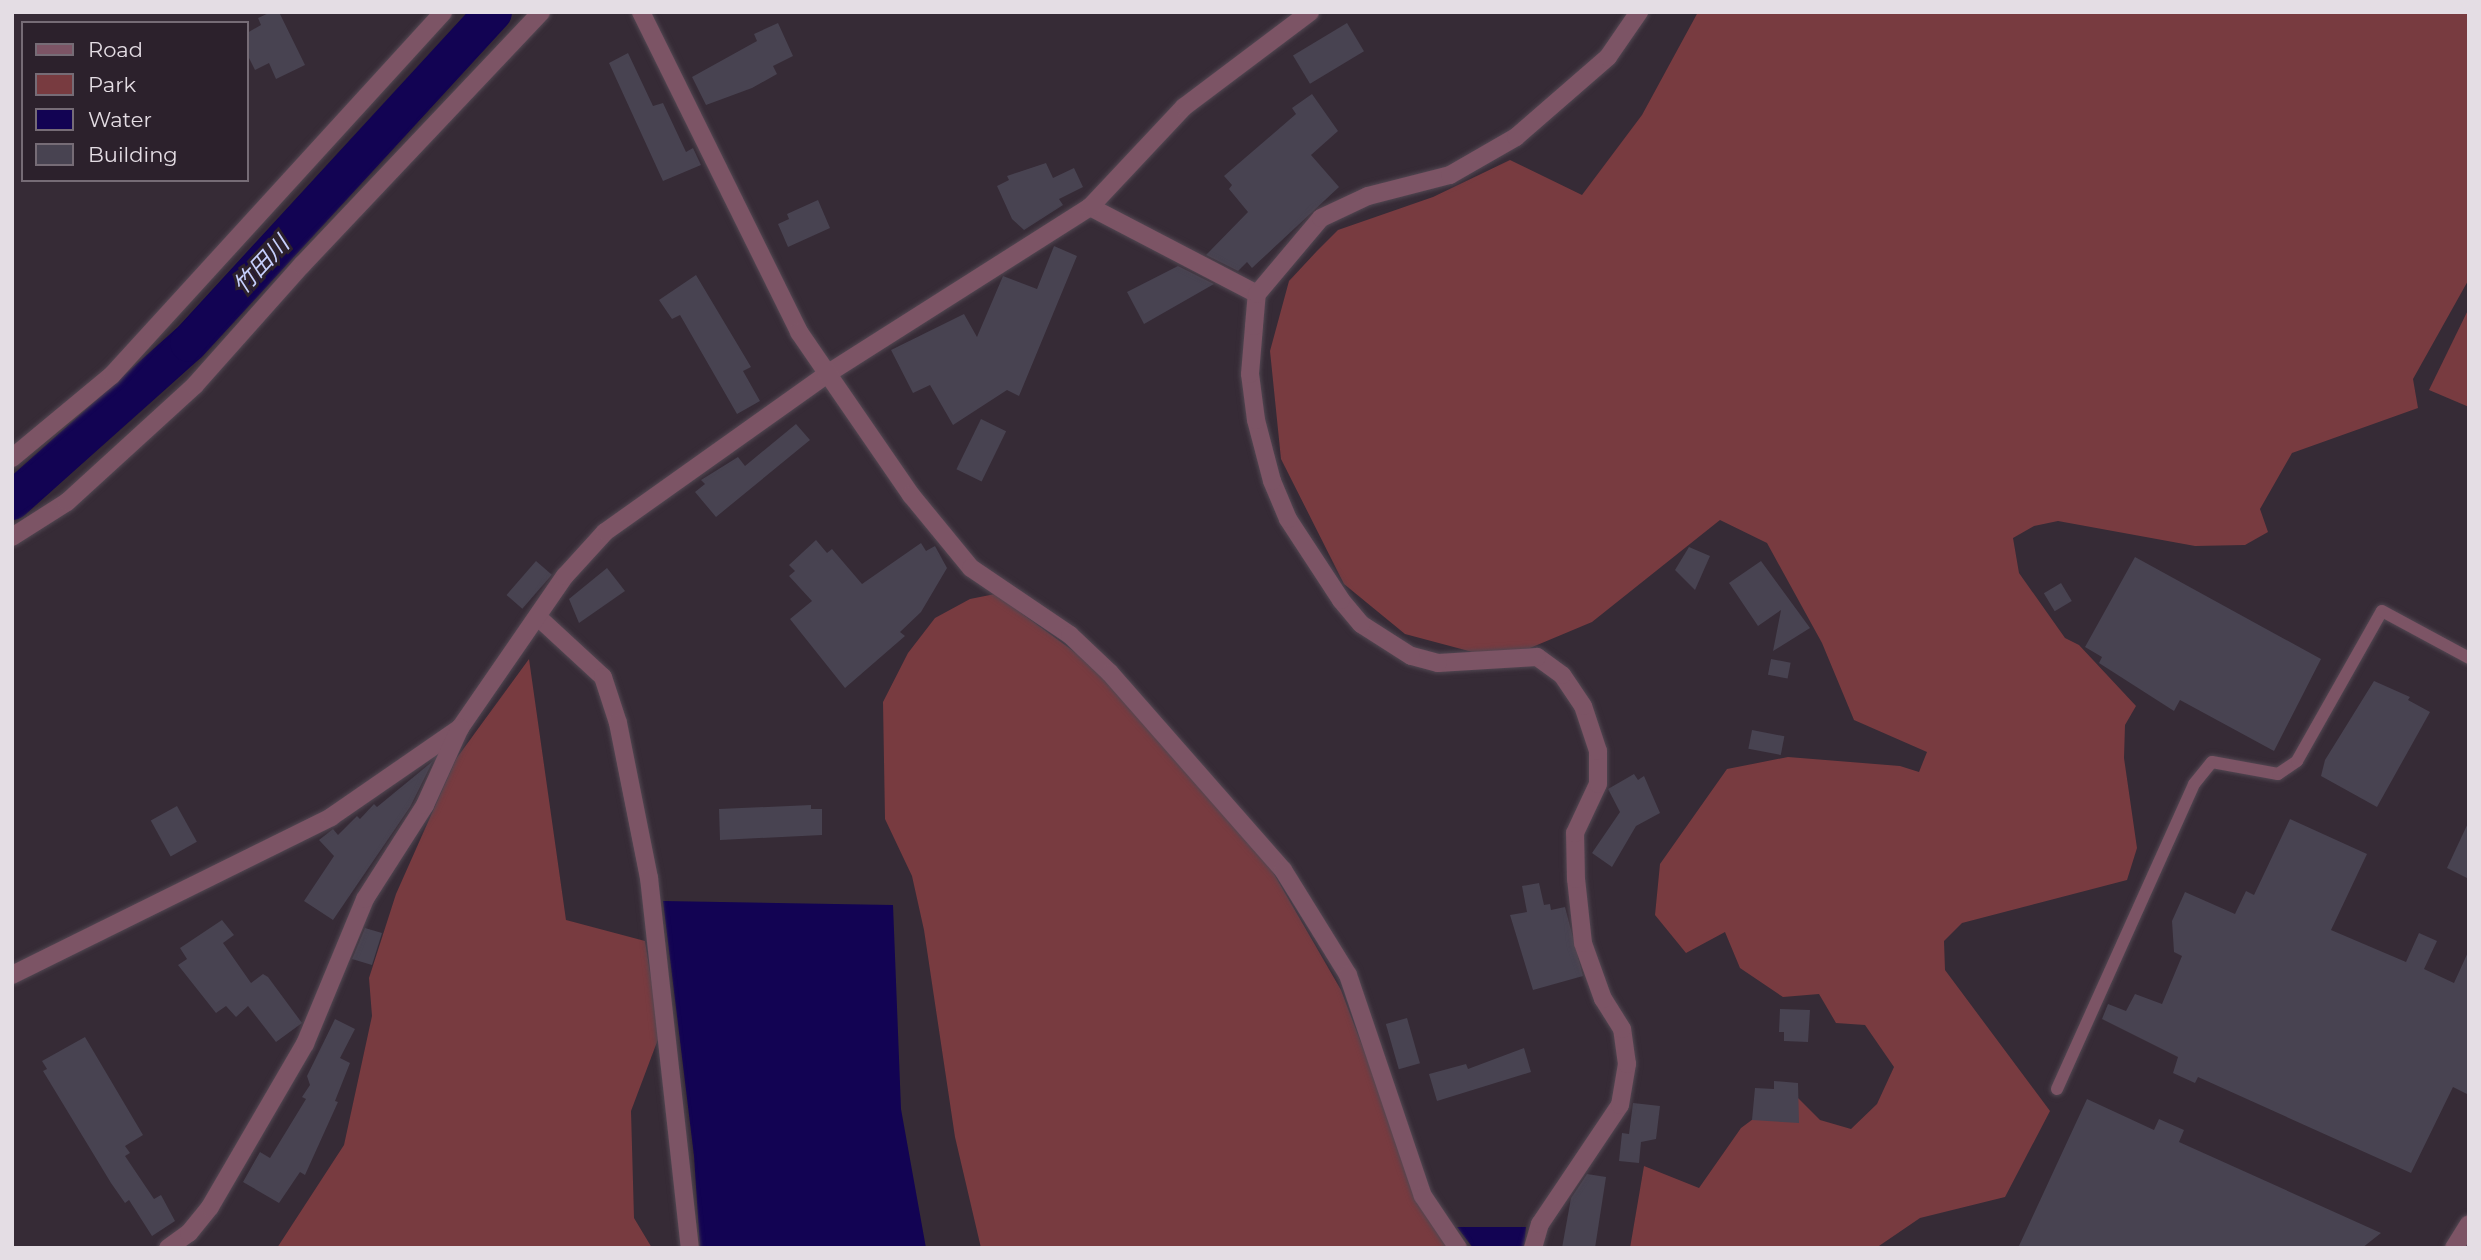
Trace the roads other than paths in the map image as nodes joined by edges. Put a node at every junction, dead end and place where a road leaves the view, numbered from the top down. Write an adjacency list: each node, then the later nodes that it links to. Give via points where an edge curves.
1 (443, 12): 9 (street, via 112,375)
2 (541, 12): 10 (street, via 195,385 67,502)
3 (641, 12): 8 (street, via 799,332)
4 (1310, 12): 6 (street, via 1184,107)
5 (1639, 12): 7 (street, via 1608,57 1516,137 1450,175 1368,196 1321,218)
6 (1090, 207): 7 (street); 8 (street)
7 (1257, 293): 20 (street, via 1250,374 1255,420 1288,519 1341,600 1361,624 1411,656 1438,663 1537,657 1562,675 1583,706 1598,751 1598,784 1575,833 1576,879 1583,943 1603,999 1622,1029 1627,1064 1620,1105 1540,1224)
8 (830, 372): 11 (street, via 605,532 565,576); 19 (street, via 911,495 971,568 1070,635 1110,673 1283,870 1348,975 1423,1196)
9 (12, 458)
10 (12, 537)
11 (539, 618): 13 (street); 18 (street, via 603,677 618,723 649,878)
12 (2469, 658): 15 (lane, via 2382,611 2297,761 2278,774 2212,762 2194,785)
13 (460, 728): 14 (street, via 331,817); 17 (street, via 425,805 365,899 305,1044 210,1207 189,1233)
14 (12, 975)
15 (2057, 1089)
16 (2469, 1224): 21 (street)
17 (168, 1248)
18 (690, 1248)
19 (1458, 1248)
20 (1533, 1248)
21 (2454, 1248)

